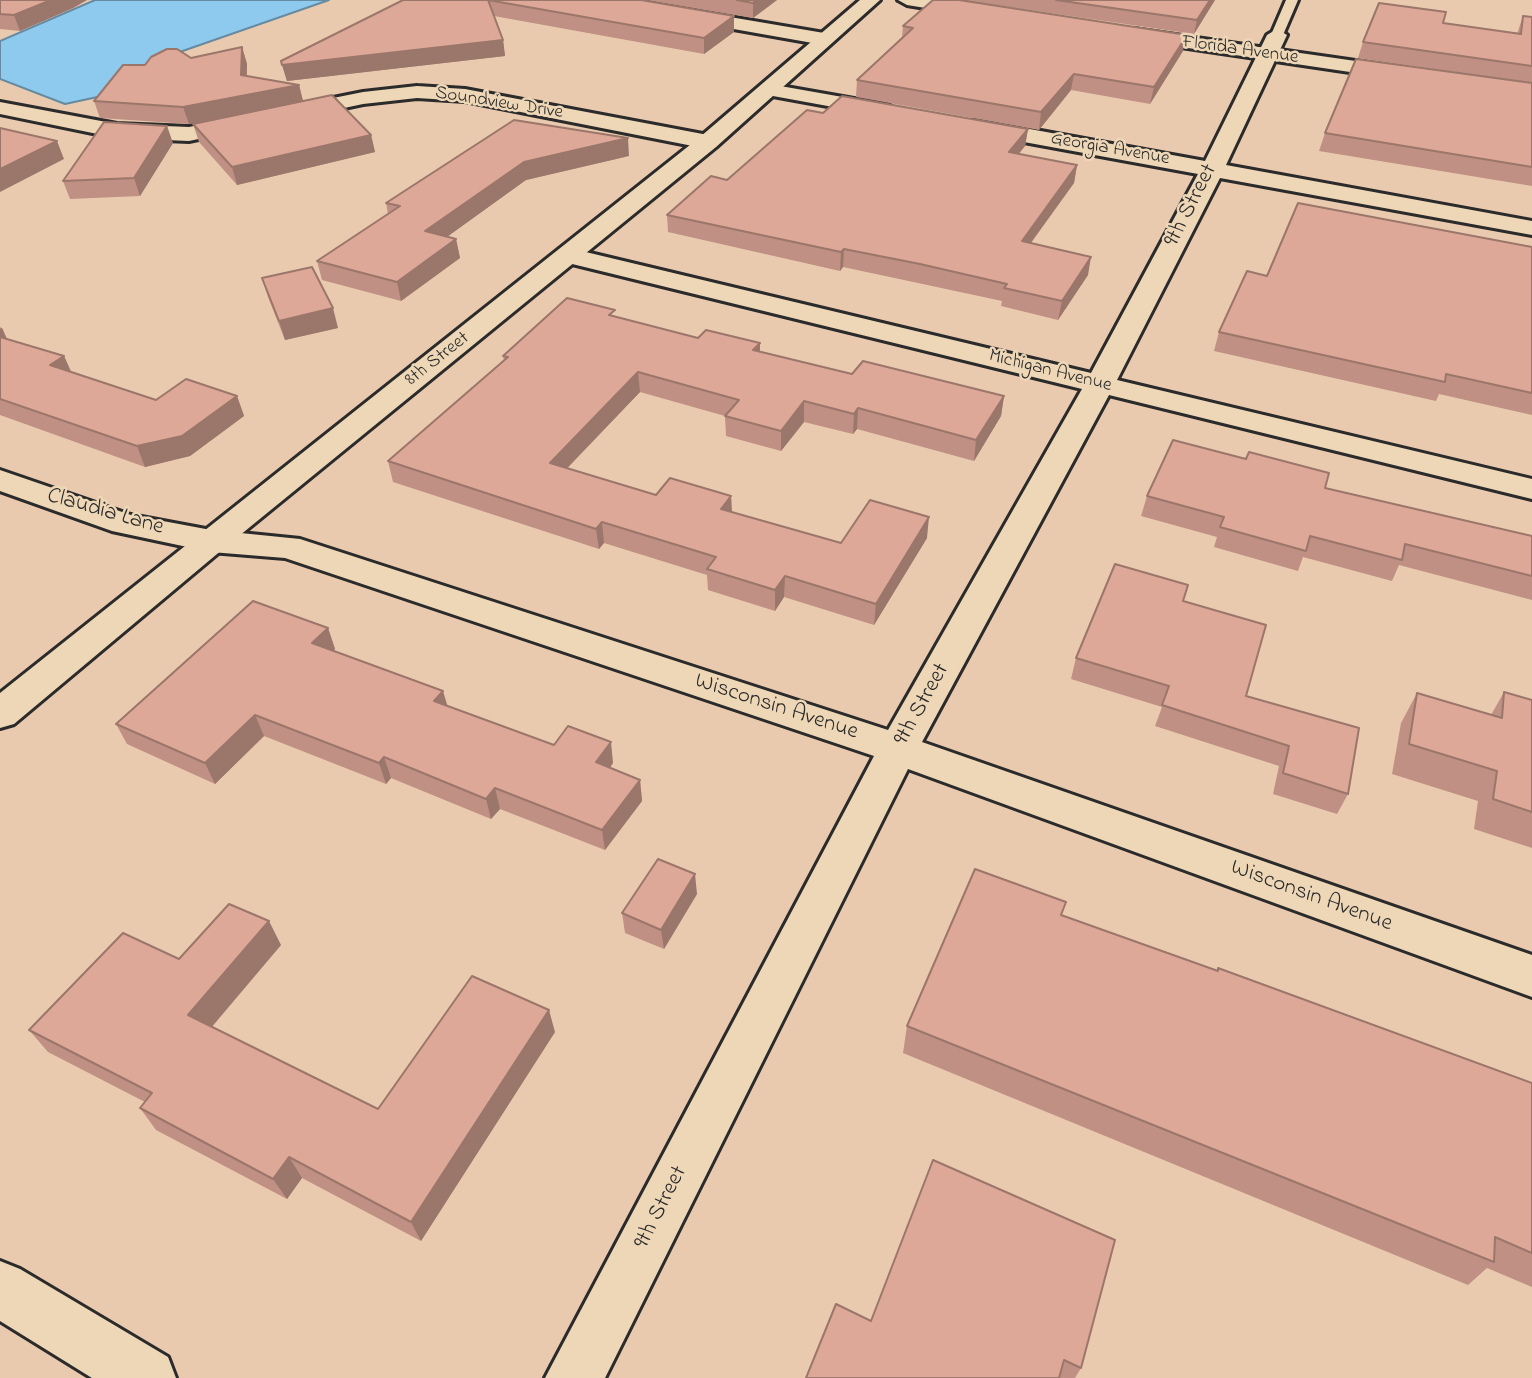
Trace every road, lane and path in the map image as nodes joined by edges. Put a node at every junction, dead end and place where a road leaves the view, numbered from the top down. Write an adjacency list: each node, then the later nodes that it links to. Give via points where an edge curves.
1 (598, 0): 7 (street)
2 (871, 0): 7 (street, 8th Street)
3 (907, 0): 4 (street)
4 (1003, 15)
5 (1275, 31): 6 (street, Florida Avenue); 10 (street, Florida Avenue); 16 (street, 9th Street)
6 (1113, 32)
7 (824, 39): 11 (street, 8th Street)
8 (1344, 46): 9 (street)
9 (1411, 56)
10 (1425, 77)
11 (769, 90): 13 (street); 15 (street, 8th Street)
12 (0, 108): 15 (street, Soundview Drive, via 117,131 189,134 363,98 418,92 466,95)
13 (904, 114)
14 (957, 123): 16 (street, Georgia Avenue)
15 (708, 142): 18 (street, 8th Street)
16 (1213, 168): 17 (street, Georgia Avenue); 19 (street, 9th Street)
17 (1532, 228)
18 (569, 256): 19 (street, Michigan Avenue); 22 (street, 8th Street)
19 (1100, 384): 21 (street, Michigan Avenue); 24 (street, 9th Street)
20 (0, 480): 22 (street, Claudia Lane, via 124,524)
21 (1532, 489)
22 (211, 541): 23 (street, 8th Street); 24 (street, Wisconsin Avenue, via 288,547)
23 (0, 714)
24 (898, 749): 25 (street, Wisconsin Avenue); 28 (street, 9th Street)
25 (1532, 976)
26 (0, 1289): 27 (street)
27 (147, 1378)
28 (574, 1378)

